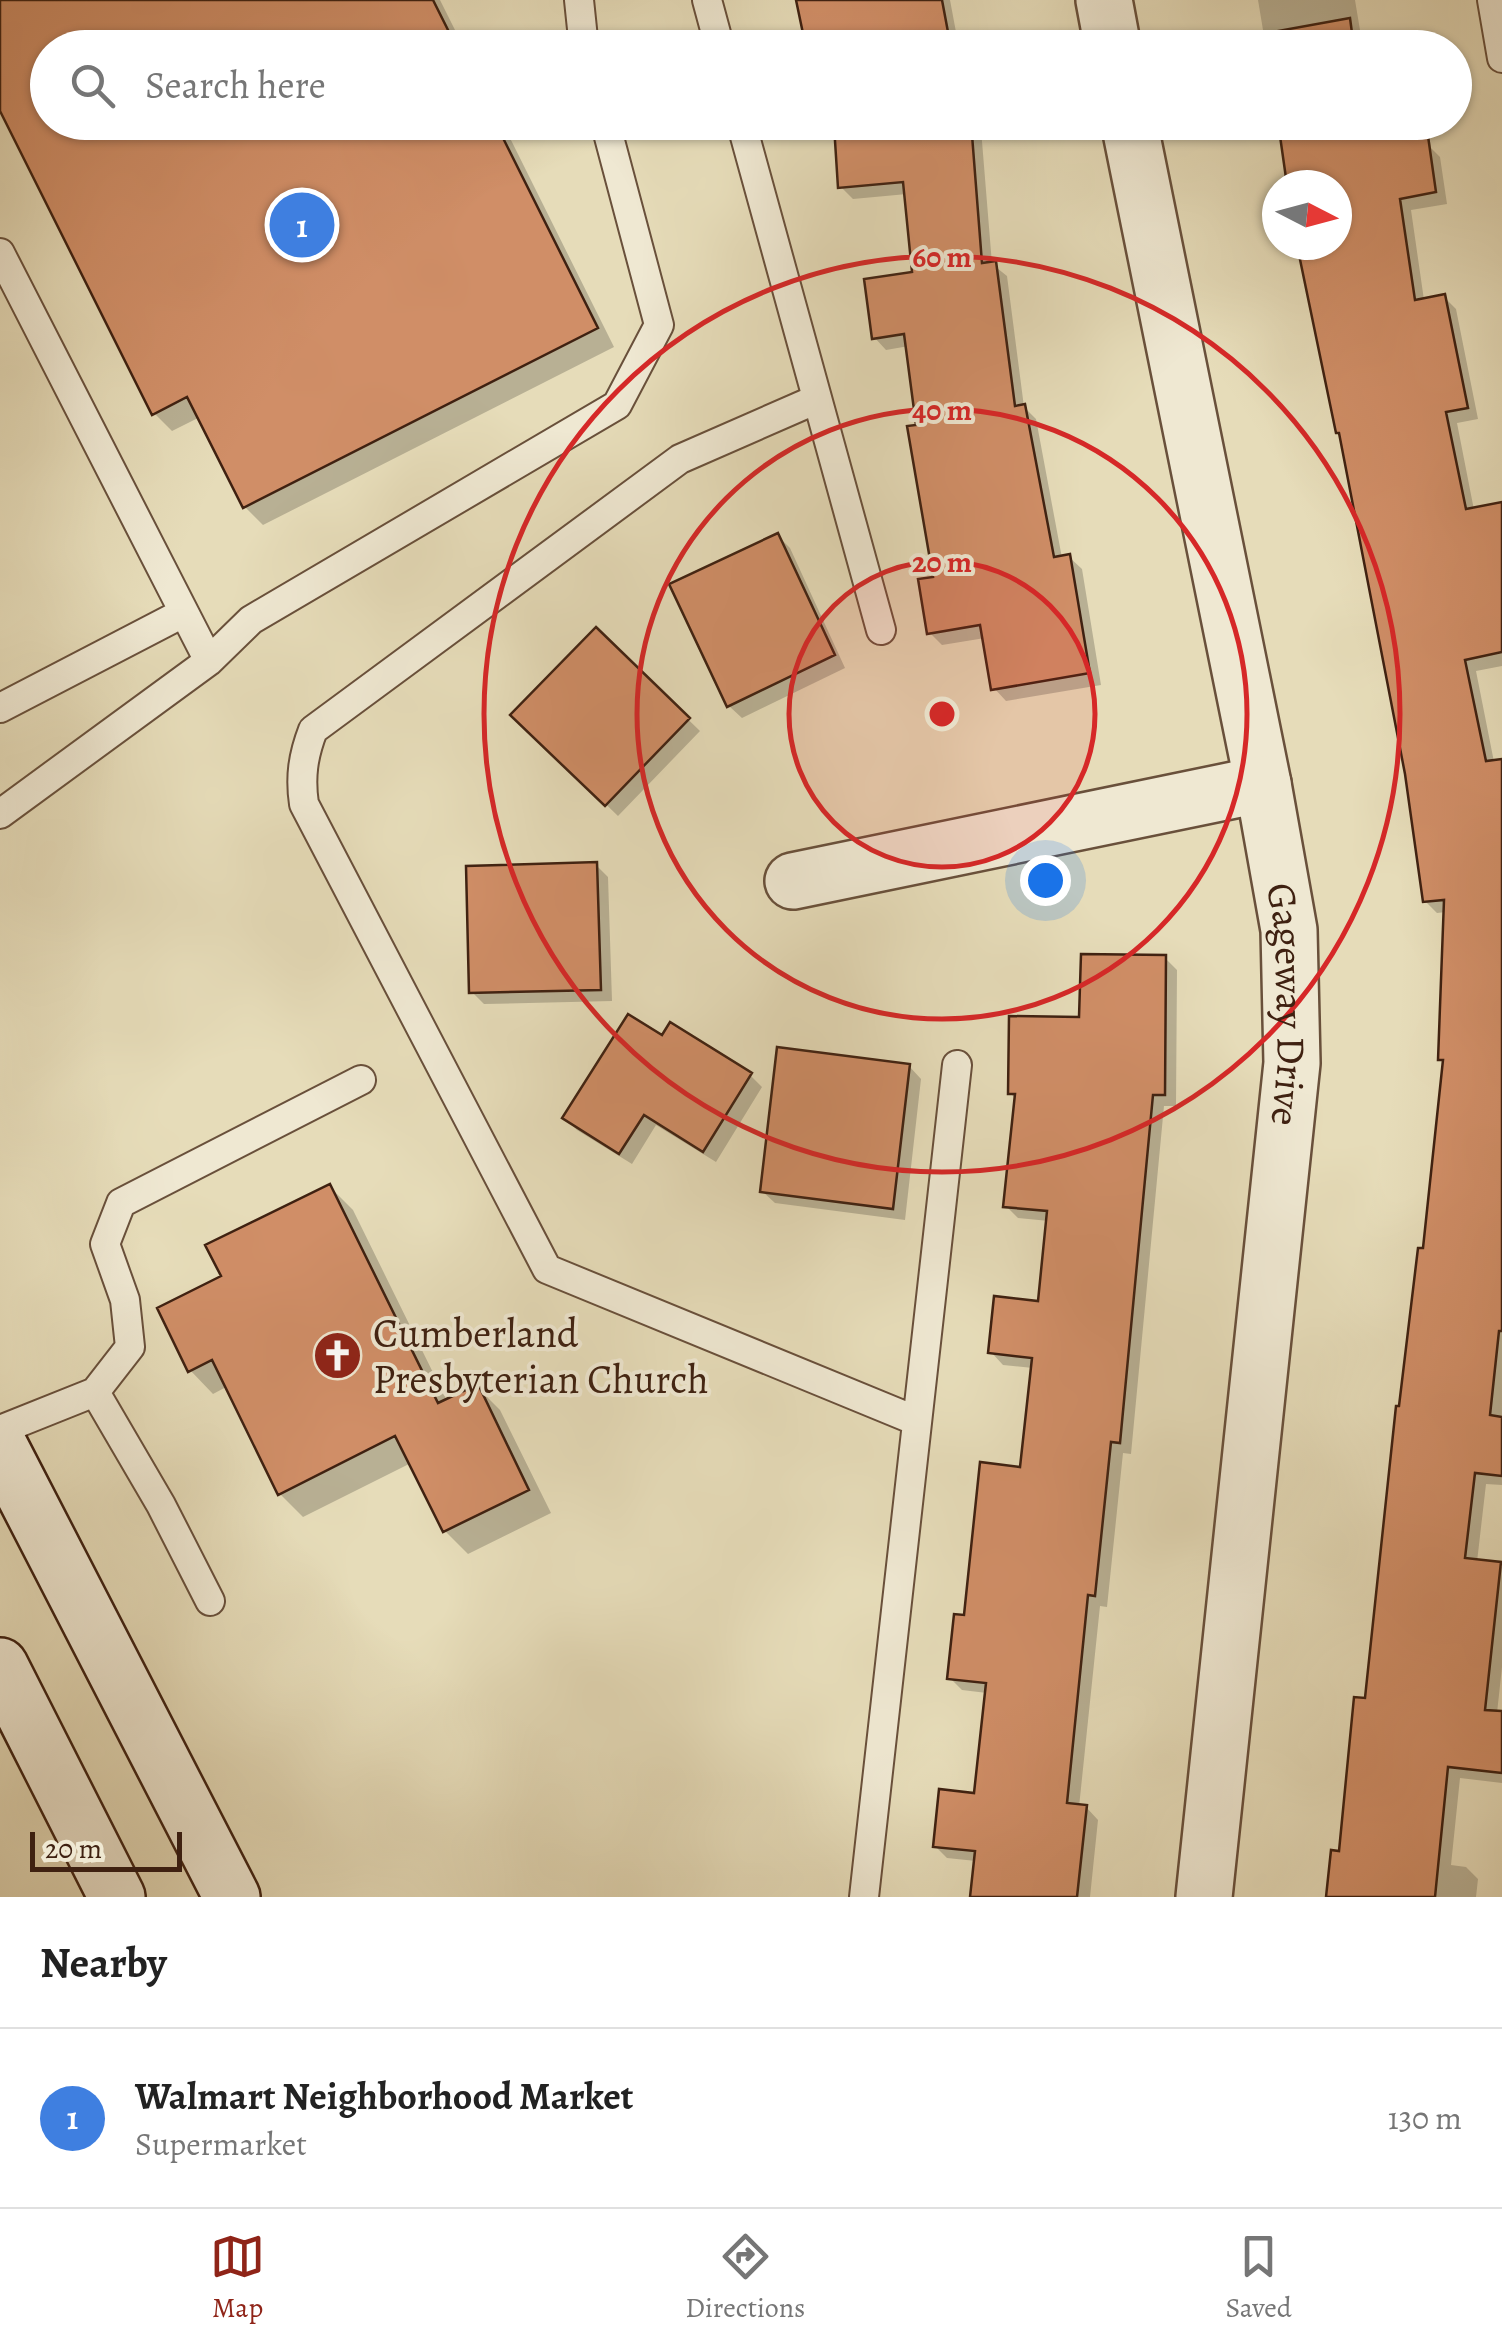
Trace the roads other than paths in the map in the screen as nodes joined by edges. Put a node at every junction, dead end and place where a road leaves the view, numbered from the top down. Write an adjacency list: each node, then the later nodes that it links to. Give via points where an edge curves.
1 (580, 0): 5 (lane)
2 (707, 0): 6 (lane)
3 (1104, 0): 7 (street)
4 (1492, 0): 8 (lane)
5 (582, 30)
6 (715, 30)
7 (1110, 30)
8 (1502, 58)
9 (609, 140): 16 (lane, via 660,325 617,405 252,620)
10 (745, 140): 13 (lane)
11 (1133, 140): 18 (street, Gageway Drive)
12 (0, 253): 14 (lane)
13 (817, 399): 15 (lane); 24 (lane, via 680,459 313,730 301,782 304,804 548,1269)
14 (183, 612): 16 (lane); 17 (lane)
15 (881, 630)
16 (209, 661): 19 (lane)
17 (0, 708)
18 (1263, 784): 20 (street); 32 (street, Gageway Drive, via 1289,930 1292,1062)
19 (0, 814)
20 (794, 881)
21 (957, 1066): 24 (lane)
22 (360, 1080): 23 (lane, via 121,1202 105,1244 125,1300 130,1347)
23 (94, 1392): 25 (lane); 27 (lane)
24 (917, 1420): 31 (lane)
25 (0, 1430)
26 (0, 1447): 30 (street)
27 (210, 1601)
28 (0, 1666): 29 (street)
29 (117, 1897)
30 (232, 1897)
31 (864, 1897)
32 (1204, 1897)

